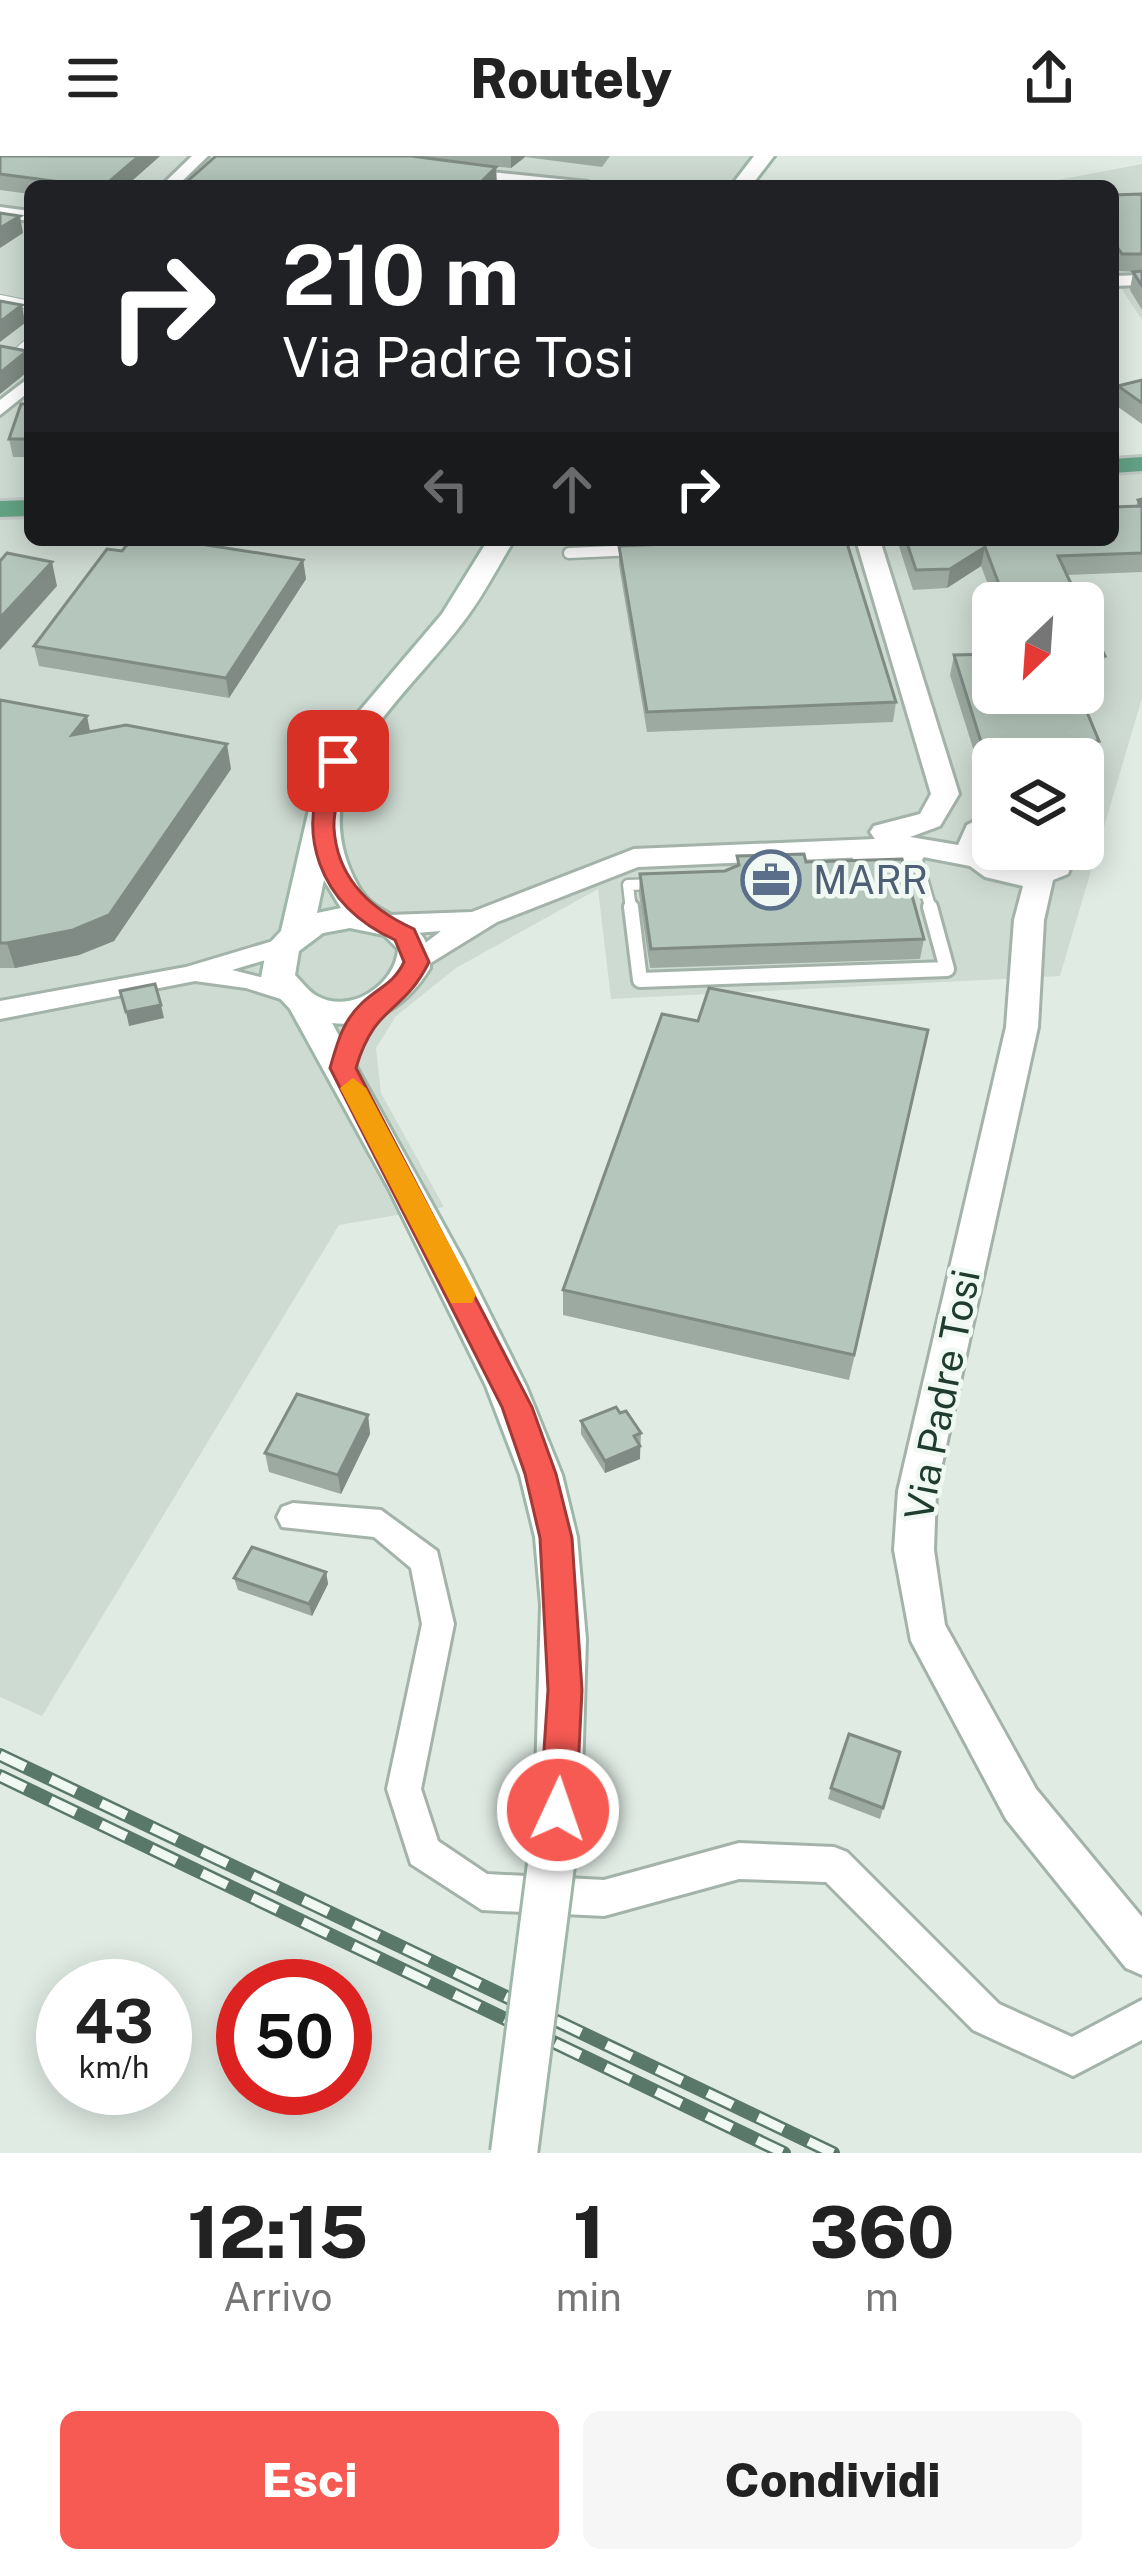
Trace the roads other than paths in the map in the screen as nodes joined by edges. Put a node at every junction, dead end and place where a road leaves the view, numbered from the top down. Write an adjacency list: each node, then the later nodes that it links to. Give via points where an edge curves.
1 (200, 156): 4 (street)
2 (764, 156): 6 (main road)
3 (436, 170): 5 (street)
4 (174, 180)
5 (507, 180)
6 (746, 180)
7 (24, 388): 8 (street)
8 (0, 410)
9 (861, 546): 13 (street)
10 (661, 549): 12 (lane)
11 (479, 552): 15 (main road, via 453,618 344,747)
12 (569, 553)
13 (945, 789): 14 (street); 18 (street, via 931,821 870,834)
14 (972, 822)
15 (322, 826): 26 (main road, via 344,891); 27 (main road)
16 (972, 840): 17 (street)
17 (914, 851): 18 (street); 23 (lane, via 947,969 640,980 628,885)
18 (860, 852): 24 (street, via 614,863)
19 (1002, 870): 25 (street)
20 (1031, 870): 22 (street)
21 (1052, 870): 22 (street, Via Padre Tosi)
22 (1040, 876): 25 (street, Via Padre Tosi)
23 (675, 883)
24 (487, 915): 26 (street, via 444,925); 28 (street)
25 (1028, 920): 35 (street, Via Padre Tosi, via 1022,1027 917,1491 914,1550 925,1628 1010,1784)
26 (379, 921): 27 (main road, via 331,919); 28 (main road, via 414,948)
27 (290, 940): 29 (street); 30 (main road, via 277,962)
28 (416, 962): 31 (main road, via 404,988)
29 (188, 975): 30 (street, via 247,980); 32 (street)
30 (295, 998): 31 (main road, via 349,1011); 33 (main road)
31 (373, 1006): 33 (main road, via 355,1029)
32 (0, 1010)
33 (343, 1068): 37 (main road, bridge, via 517,1407 556,1538 565,1690 558,1810)
34 (293, 1516): 36 (street, via 381,1524 426,1561 438,1624 404,1789 424,1852 482,1892 604,1898 739,1862 834,1865 986,2018 1072,2057)
35 (1142, 1952)
36 (1142, 2019)
37 (514, 2153)

